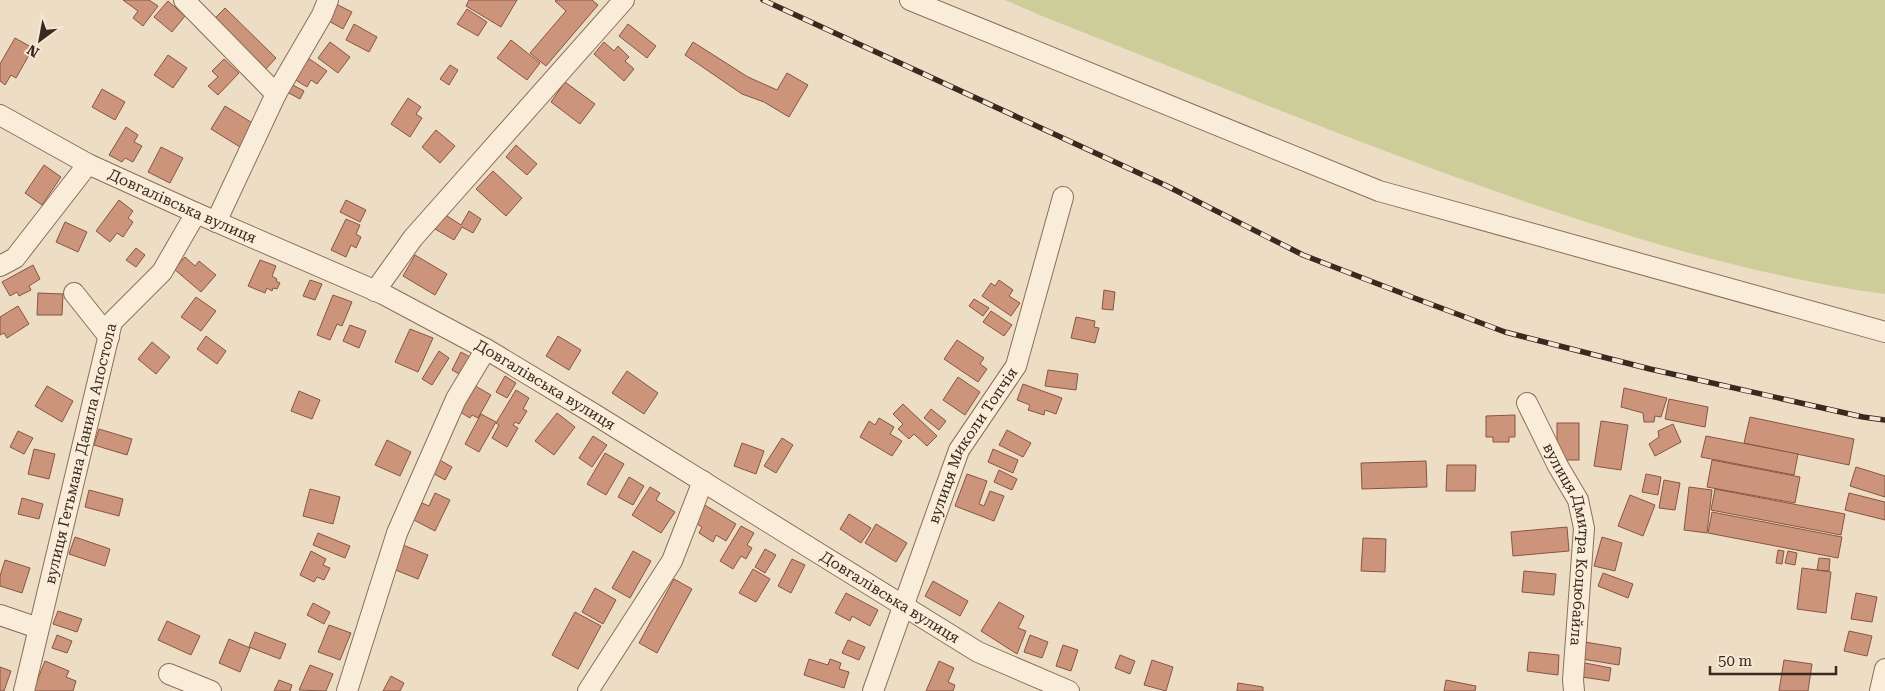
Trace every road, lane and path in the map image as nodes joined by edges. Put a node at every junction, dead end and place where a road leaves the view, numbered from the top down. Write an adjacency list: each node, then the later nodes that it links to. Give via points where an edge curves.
1 (184, 0): 5 (street)
2 (328, 0): 5 (street)
3 (624, 0): 12 (street, via 412,238)
4 (910, 0): 14 (street, via 1379,191)
5 (276, 94): 10 (street)
6 (0, 115): 7 (street, Довгалівська вулиця)
7 (88, 164): 9 (street, Довгалівська вулиця); 11 (street, via 15,258)
8 (1063, 197): 19 (street, вулиця Миколи Топчія, via 1016,366 960,450)
9 (196, 213): 10 (street, Довгалівська вулиця); 15 (street, вулиця Гетьмана Данила Апостола, via 162,272 112,322)
10 (216, 222): 12 (street, Довгалівська вулиця)
11 (0, 266)
12 (375, 291): 16 (street, Довгалівська вулиця)
13 (74, 293): 15 (street)
14 (1885, 332)
15 (109, 337): 21 (street, вулиця Гетьмана Данила Апостола)
16 (486, 349): 18 (street, Довгалівська вулиця); 26 (street, via 456,399 397,534)
17 (1527, 403): 30 (street, вулиця Дмитра Коцюбайла, via 1578,500 1584,528)
18 (703, 481): 19 (street, Довгалівська вулиця); 27 (street, via 672,561)
19 (904, 605): 28 (street, вулиця Миколи Топчія); 29 (street, Довгалівська вулиця, via 978,652)
20 (0, 615): 21 (street)
21 (38, 628): 24 (street, вулиця Гетьмана Данила Апостола)
22 (1885, 670): 31 (street)
23 (169, 674): 25 (street)
24 (24, 691)
25 (211, 691)
26 (347, 691)
27 (588, 691)
28 (873, 691)
29 (1069, 691)
30 (1574, 691)
31 (1880, 691)

